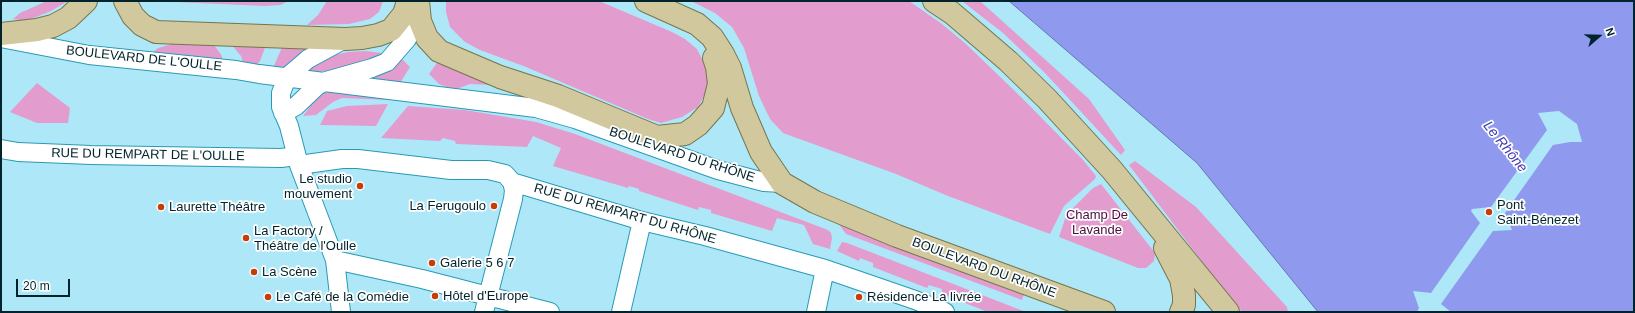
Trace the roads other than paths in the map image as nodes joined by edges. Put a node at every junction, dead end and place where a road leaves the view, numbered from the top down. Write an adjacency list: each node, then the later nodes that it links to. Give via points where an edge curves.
1 (86, 1): 7 (main road, via 68,18 53,26)
2 (125, 1): 9 (main road, via 133,16 142,25 156,32)
3 (646, 1): 6 (main road)
4 (934, 1): 17 (main road, via 952,13 1008,61 1047,99 1112,170)
5 (415, 4): 6 (main road, via 427,38 439,51 657,137 685,134 698,126 713,108 719,84 717,67 710,49); 9 (main road, via 391,30 367,37); 11 (street, via 414,24 407,39 386,62)
6 (672, 12): 16 (main road, via 697,24 712,37 723,54 761,152)
7 (1, 34)
8 (1, 38): 10 (street, BOULEVARD DE L'OULLE, via 89,55)
9 (345, 39): 10 (street, via 308,59)
10 (287, 77): 11 (street, BOULEVARD DU RHÔNE); 12 (street, via 281,94 281,107)
11 (326, 81): 12 (street, via 296,106); 16 (street, BOULEVARD DU RHÔNE, via 536,108 575,119 718,170 764,182)
12 (286, 120): 14 (street)
13 (1, 149): 14 (street, RUE DU REMPART DE L'OULLE, via 91,155 280,158)
14 (298, 161): 15 (street, RUE DU REMPART DU RHÔNE, via 358,159 451,170 488,170 505,174); 19 (street)
15 (512, 182): 18 (street, RUE DU REMPART DU RHÔNE); 22 (street, via 513,200)
16 (782, 183): 29 (main road, BOULEVARD DU RHÔNE, via 814,202 897,236)
17 (1146, 212): 21 (main road); 32 (main road)
18 (642, 221): 20 (street, RUE DU REMPART DU RHÔNE); 26 (street)
19 (335, 260): 22 (street, via 422,279); 24 (street)
20 (825, 269): 23 (street, RUE DU REMPART DU RHÔNE); 27 (street)
21 (1181, 279): 30 (main road, via 1184,305); 31 (main road)
22 (486, 304): 25 (street)
23 (914, 306): 28 (street, RUE DU REMPART DU RHÔNE)
24 (341, 312)
25 (550, 312)
26 (621, 312)
27 (816, 312)
28 (945, 312)
29 (1104, 312)
30 (1181, 312)
31 (1195, 312)
32 (1228, 312)

